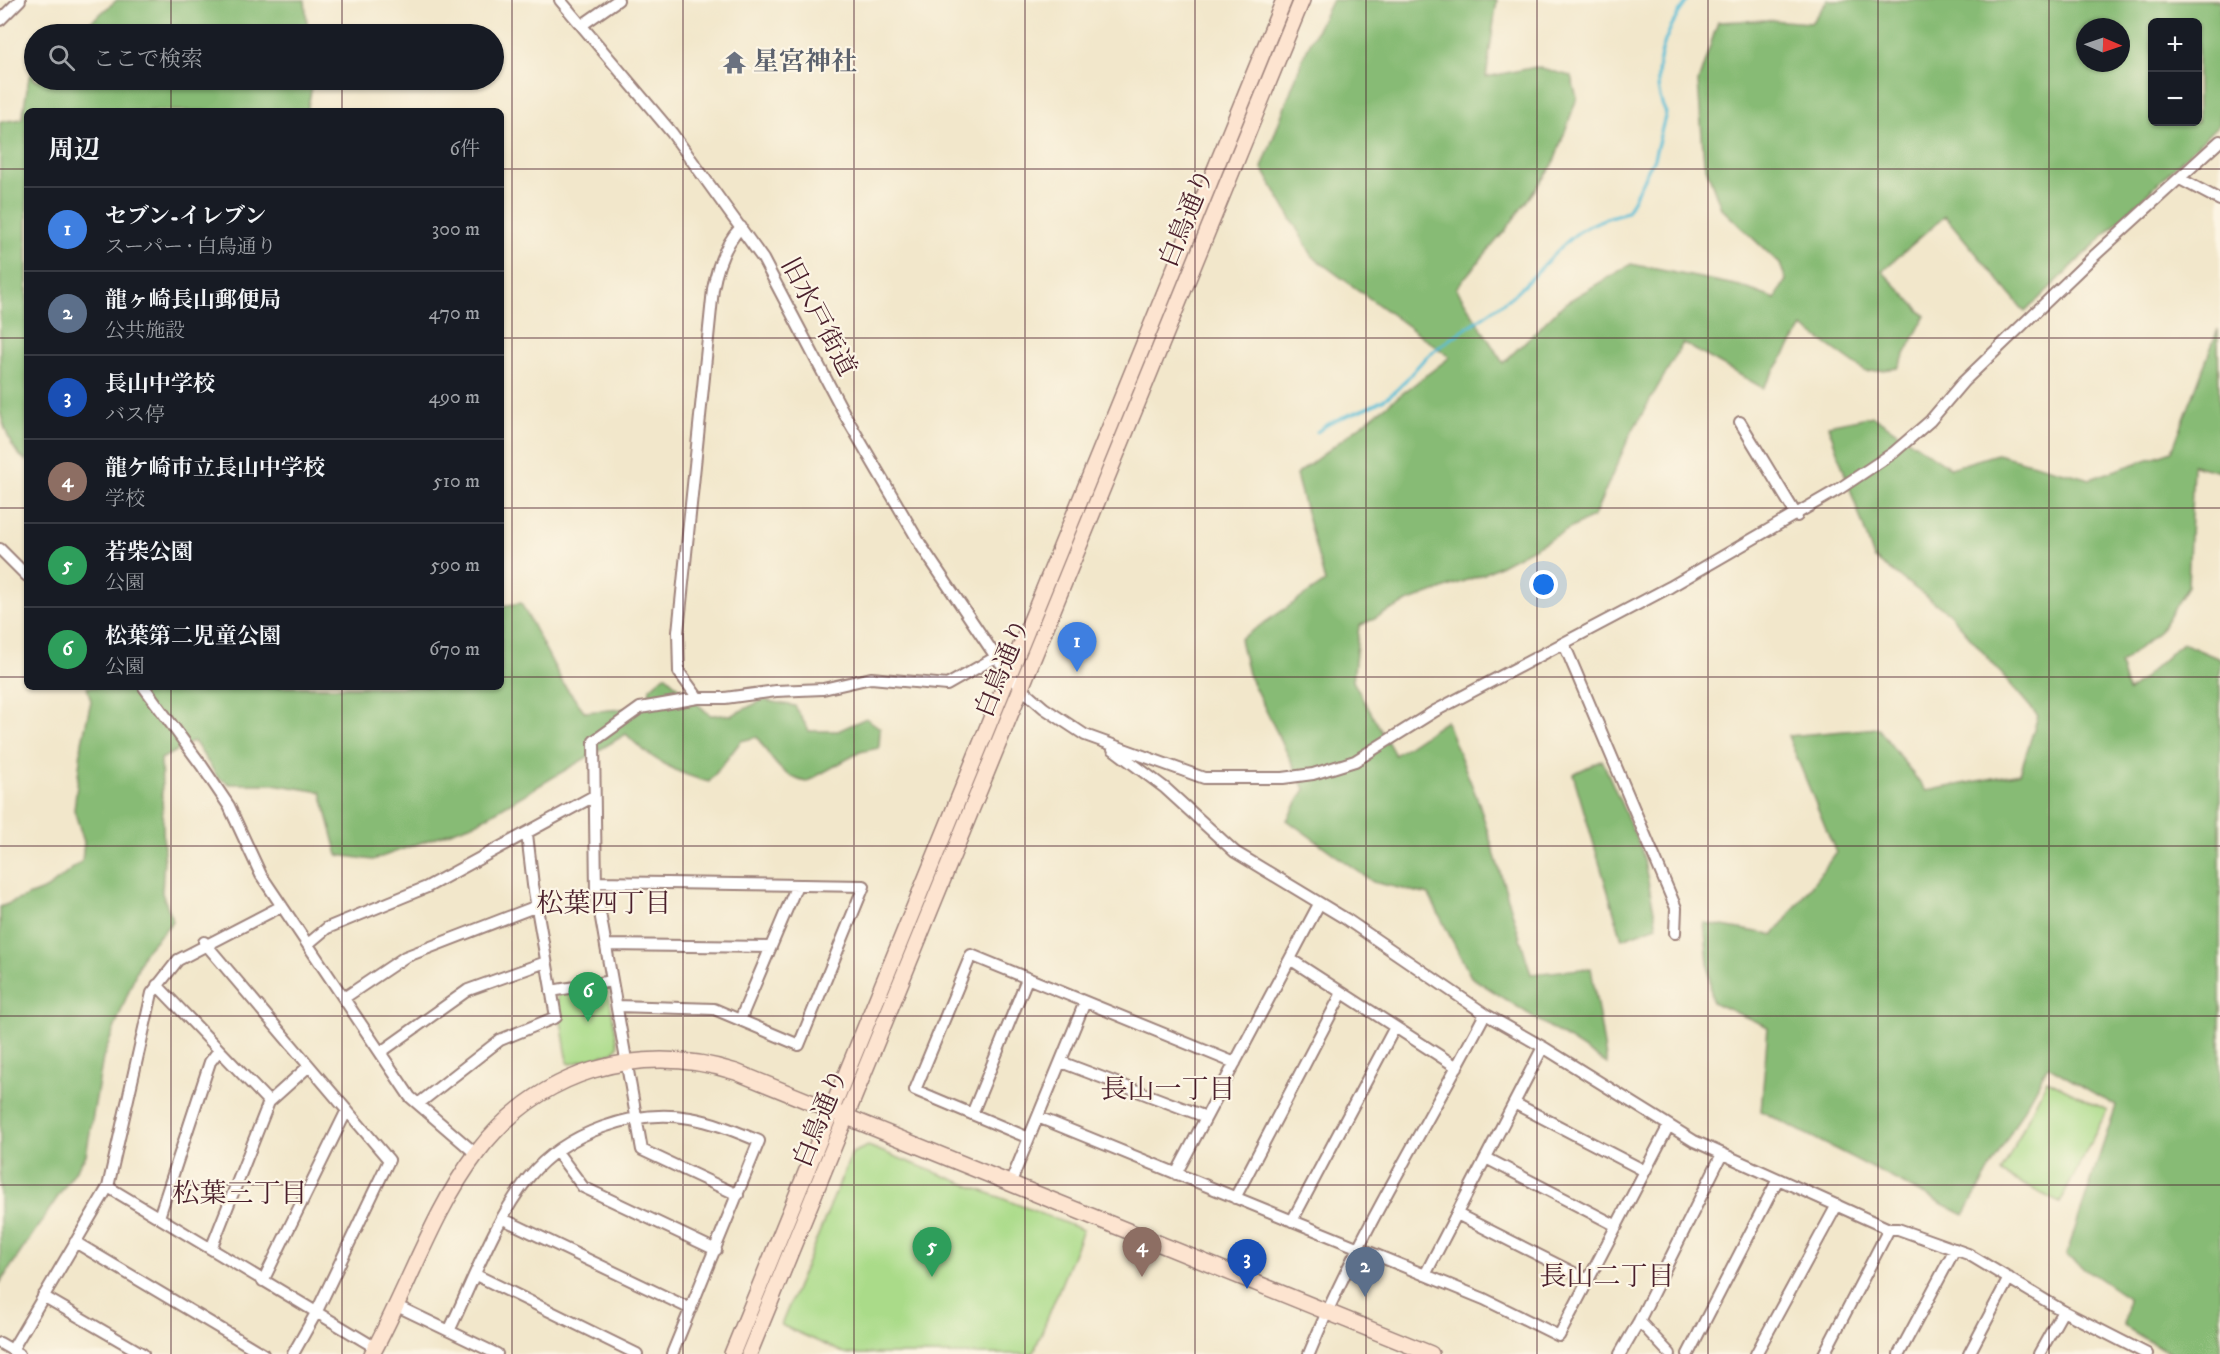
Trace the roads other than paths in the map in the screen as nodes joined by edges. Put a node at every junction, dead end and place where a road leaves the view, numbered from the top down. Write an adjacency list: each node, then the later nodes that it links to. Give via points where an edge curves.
1 (20, 0): 6 (street)
2 (560, 0): 7 (street, 旧水戸街道)
3 (618, 0): 7 (street)
4 (1284, 0): 18 (main road, 白鳥通り)
5 (1302, 0): 19 (main road, 白鳥通り)
6 (0, 20)
7 (582, 25): 11 (street, 旧水戸街道, via 672,133)
8 (2220, 141): 9 (street)
9 (2180, 179): 10 (street); 13 (street, via 1963,382 1930,421 1906,442)
10 (2220, 200)
11 (741, 227): 17 (street, 旧水戸街道, via 763,259 845,415 922,547); 21 (street, via 726,250 713,289 678,632 679,672)
12 (1740, 422): 13 (street)
13 (1797, 516): 16 (street)
14 (0, 549): 15 (street)
15 (24, 573)
16 (1564, 644): 22 (street, via 1435,711 1355,761 1313,774 1204,778); 30 (street, via 1676,908)
17 (996, 657): 18 (street, 旧水戸街道); 21 (street, via 946,685 871,678 823,689)
18 (1010, 674): 19 (street, 旧水戸街道); 60 (main road, 白鳥通り)
19 (1021, 688): 22 (street, 旧水戸街道, via 1044,708); 63 (main road, 白鳥通り)
20 (146, 690): 28 (street, via 228,806 261,875)
21 (698, 698): 23 (street, via 640,708 594,741)
22 (1105, 744): 27 (street, via 1165,789 1235,852)
23 (594, 796): 24 (street); 25 (street)
24 (527, 834): 29 (street); 32 (street, via 427,886 327,928)
25 (596, 882): 26 (street); 33 (street)
26 (797, 885): 34 (street); 46 (street, via 864,886 799,1045)
27 (1319, 904): 35 (street); 45 (street)
28 (282, 906): 31 (street); 32 (street)
29 (537, 906): 36 (street); 42 (street, via 405,957)
30 (1675, 933)
31 (206, 944): 39 (street, via 178,960); 54 (street)
32 (308, 944): 42 (street)
33 (606, 945): 34 (street); 38 (street)
34 (771, 947): 46 (street)
35 (1290, 959): 41 (street); 53 (street)
36 (546, 962): 40 (street); 50 (street, via 468,990)
37 (1027, 979): 43 (street); 61 (street); 61 (street, via 971,955 915,1090)
38 (612, 981): 40 (street); 44 (street)
39 (157, 985): 49 (street); 76 (street, via 150,1001)
40 (551, 991): 58 (street, via 556,1017 500,1040)
41 (1342, 993): 47 (street); 78 (street)
42 (344, 998): 50 (street)
43 (1085, 1002): 51 (street); 53 (street)
44 (617, 1006): 46 (street, via 714,1009); 52 (street)
45 (1485, 1014): 48 (street); 55 (street)
46 (740, 1020)
47 (1395, 1027): 55 (street); 83 (street)
48 (1544, 1047): 57 (street); 66 (street)
49 (219, 1050): 56 (street); 81 (street, via 210,1062)
50 (381, 1052): 58 (street)
51 (1061, 1062): 64 (street); 65 (street)
52 (627, 1063): 60 (main road, via 677,1060 718,1066); 62 (street); 69 (main road, via 585,1073 543,1091 500,1123)
53 (1235, 1063): 65 (street)
54 (309, 1066): 56 (street); 59 (street)
55 (1457, 1067): 88 (street)
56 (269, 1102): 87 (street)
57 (1514, 1103): 71 (street); 72 (street)
58 (418, 1104): 69 (street)
59 (347, 1110): 95 (street); 101 (street, via 389,1160)
60 (830, 1111): 63 (main road); 113 (main road, 白鳥通り)
61 (972, 1114): 67 (street)
62 (636, 1117): 68 (street, via 585,1135); 77 (street, via 642,1150); 77 (street, via 692,1118 759,1141)
63 (847, 1117): 75 (main road); 114 (main road, 白鳥通り)
64 (1038, 1117): 67 (street); 73 (street)
65 (1206, 1117): 73 (street)
66 (1668, 1127): 70 (street); 72 (street)
67 (1029, 1138): 75 (street)
68 (556, 1152): 82 (street, via 529,1176); 90 (street, via 583,1186)
69 (475, 1153): 97 (main road)
70 (1722, 1154): 74 (street); 102 (street)
71 (1486, 1158): 80 (street); 84 (street)
72 (1646, 1171): 84 (street)
73 (1176, 1174): 78 (street)
74 (1778, 1179): 79 (street); 119 (street)
75 (1010, 1184): 100 (main road)
76 (108, 1187): 81 (street); 86 (street)
77 (738, 1195): 90 (street)
78 (1235, 1198): 83 (street)
79 (1837, 1205): 85 (street); 120 (street)
80 (1457, 1214): 92 (street); 94 (street)
81 (159, 1217): 87 (street)
82 (503, 1219): 91 (street); 98 (street)
83 (1292, 1221): 88 (street)
84 (1617, 1226): 94 (street)
85 (1890, 1229): 89 (street); 121 (street)
86 (75, 1242): 96 (street); 108 (street)
87 (211, 1249): 95 (street)
88 (1359, 1249): 92 (street); 100 (street)
89 (1955, 1249): 93 (street); 122 (street)
90 (716, 1250): 98 (street)
91 (476, 1275): 103 (street); 111 (street)
92 (1425, 1275): 94 (street, via 1559,1336)
93 (2009, 1278): 99 (street); 123 (street)
94 (1588, 1280)
95 (263, 1281): 101 (street)
96 (44, 1296): 106 (street); 107 (street)
97 (396, 1306): 103 (street); 105 (main road)
98 (691, 1309): 112 (street)
99 (2063, 1311): 124 (street); 125 (street)
100 (1326, 1312): 115 (street); 116 (main road)
101 (316, 1313): 105 (street); 109 (street)
102 (1639, 1321): 117 (street); 118 (street)
103 (449, 1331): 110 (street)
104 (0, 1343): 106 (street)
105 (374, 1351)
106 (15, 1352)
107 (142, 1354)
108 (263, 1354)
109 (293, 1354)
110 (497, 1354)
111 (637, 1354)
112 (672, 1354)
113 (732, 1354)
114 (749, 1354)
115 (1309, 1354)
116 (1431, 1354)
117 (1620, 1354)
118 (1670, 1354)
119 (1688, 1354)
120 (1756, 1354)
121 (1824, 1354)
122 (1899, 1354)
123 (1969, 1354)
124 (2039, 1354)
125 (2147, 1354)

